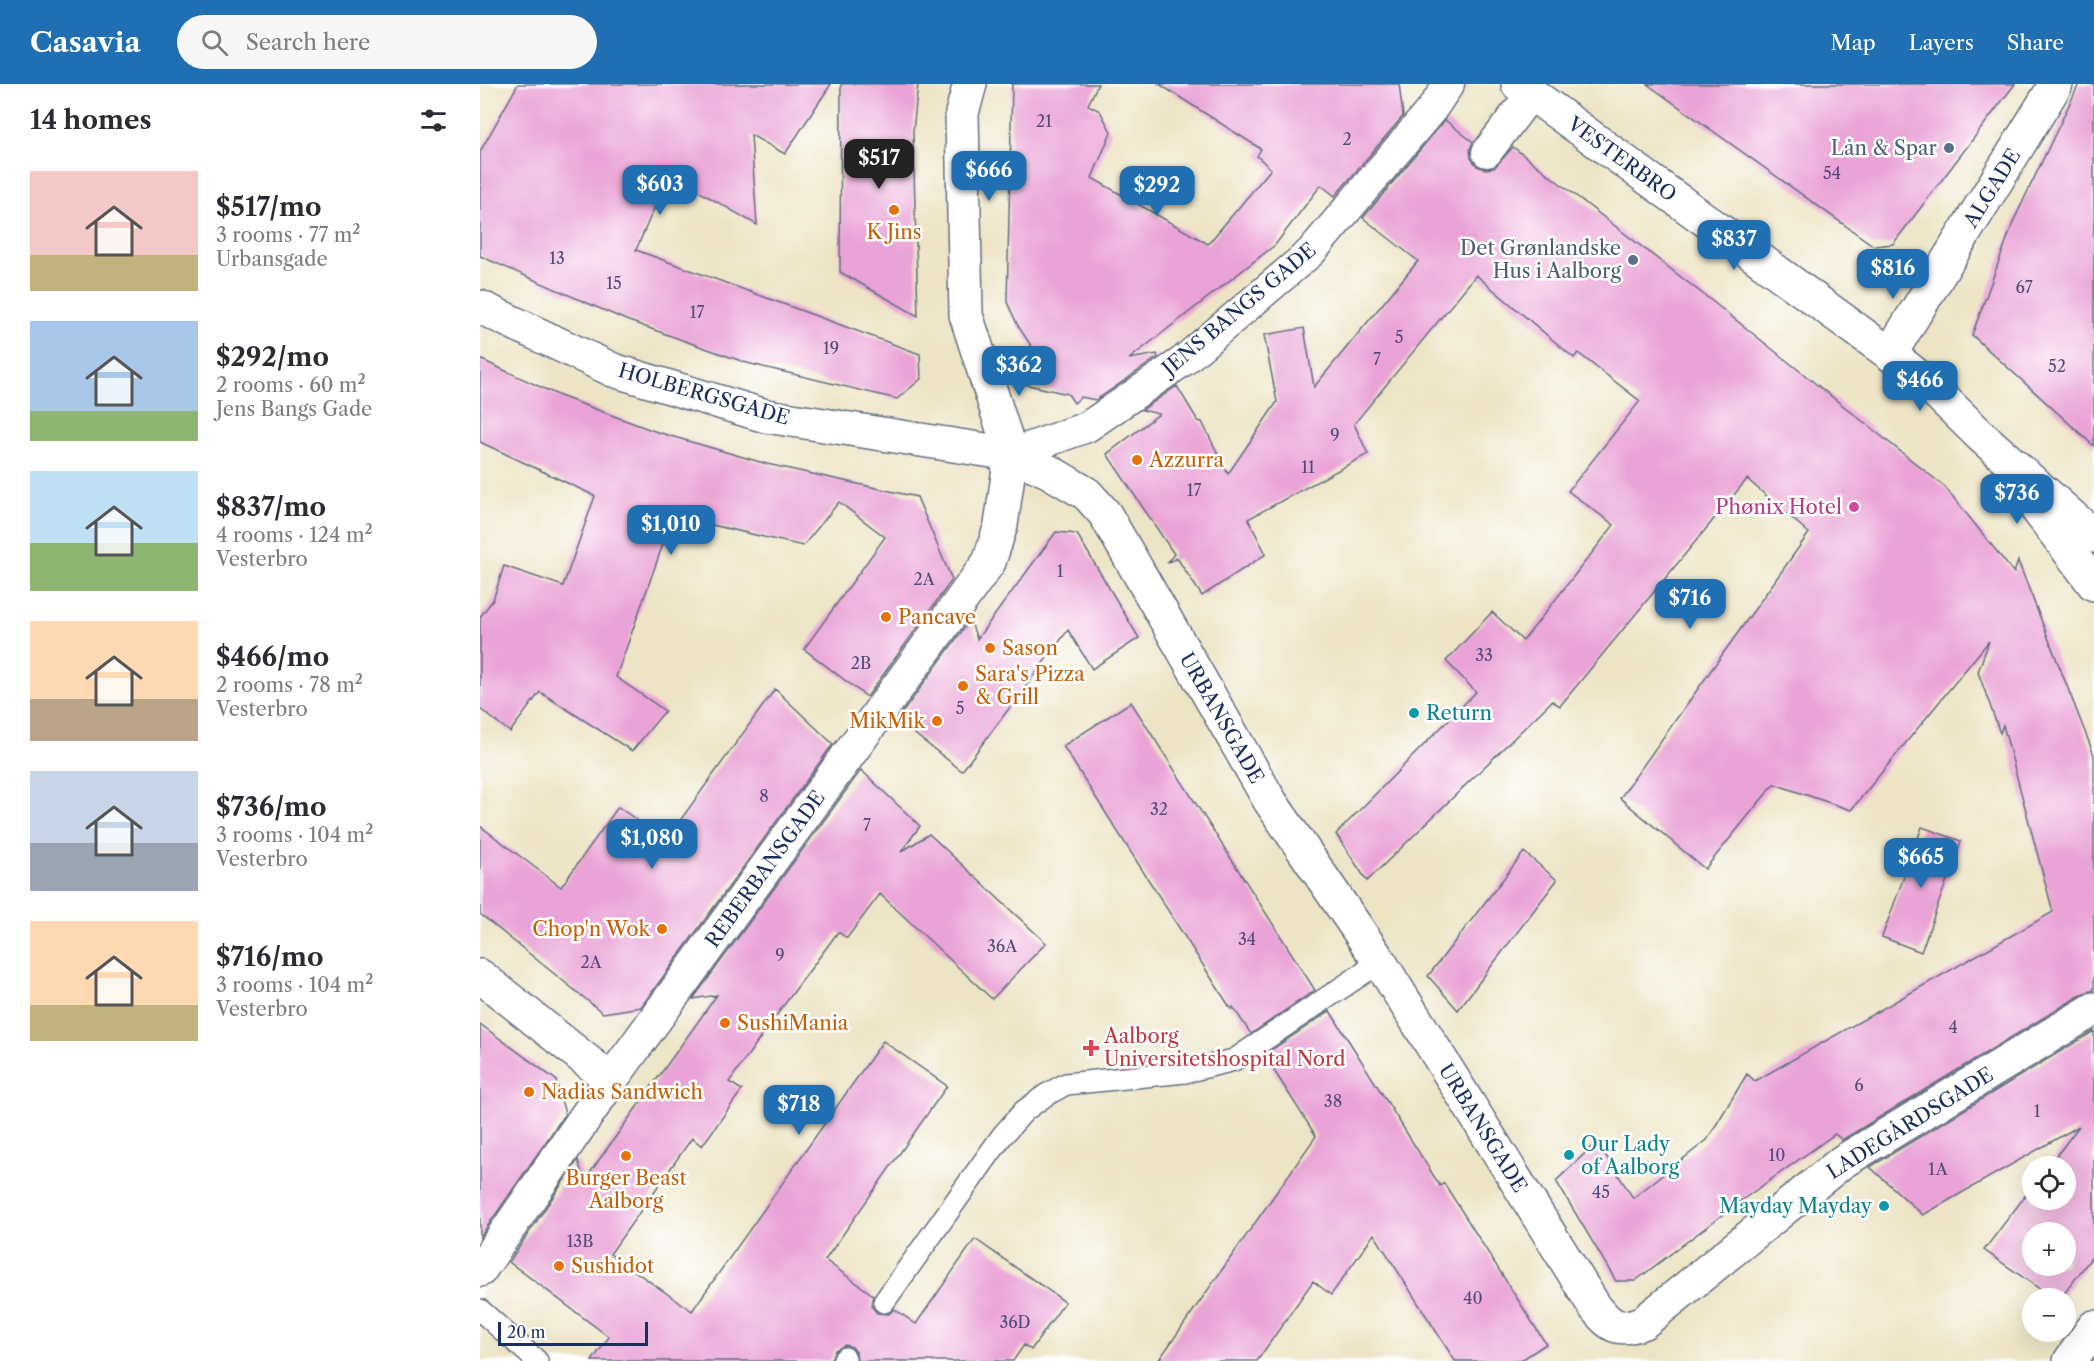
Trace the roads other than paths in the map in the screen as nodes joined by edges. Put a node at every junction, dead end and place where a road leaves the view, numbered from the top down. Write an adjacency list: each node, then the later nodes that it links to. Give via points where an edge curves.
1 (970, 84): 9 (street, via 962,113 966,315)
2 (1449, 84): 9 (street, JENS BANGS GADE, via 1311,252 1200,347 1087,427)
3 (2056, 84): 7 (street, ALGADE)
4 (1524, 89): 5 (street); 7 (street, VESTERBRO)
5 (1487, 152)
6 (480, 307): 9 (street, HOLBERGSGADE, via 614,369 766,416)
7 (1890, 354): 8 (street, VESTERBRO)
8 (1981, 436): 10 (street, VESTERBRO); 11 (street, VESTERBRO)
9 (1011, 454): 12 (street, URBANSGADE, via 1087,494 1104,514 1270,801); 15 (street, REBERBANSGADE, via 1001,525 989,562)
10 (2094, 536)
11 (2094, 584)
12 (1380, 962): 17 (lane, via 1234,1059 1185,1072 1066,1084 1046,1095 1024,1111 1002,1136); 19 (street, URBANSGADE, via 1595,1307)
13 (480, 976): 15 (street)
14 (2094, 1009): 19 (street, LADEGÅRDSGADE, via 1842,1162 1644,1322 1629,1328)
15 (611, 1080): 16 (street, REBERBANSGADE)
16 (480, 1270)
17 (884, 1302)
18 (480, 1310): 21 (lane)
19 (1616, 1327)
20 (2094, 1327): 22 (street)
21 (537, 1361)
22 (2070, 1361)

